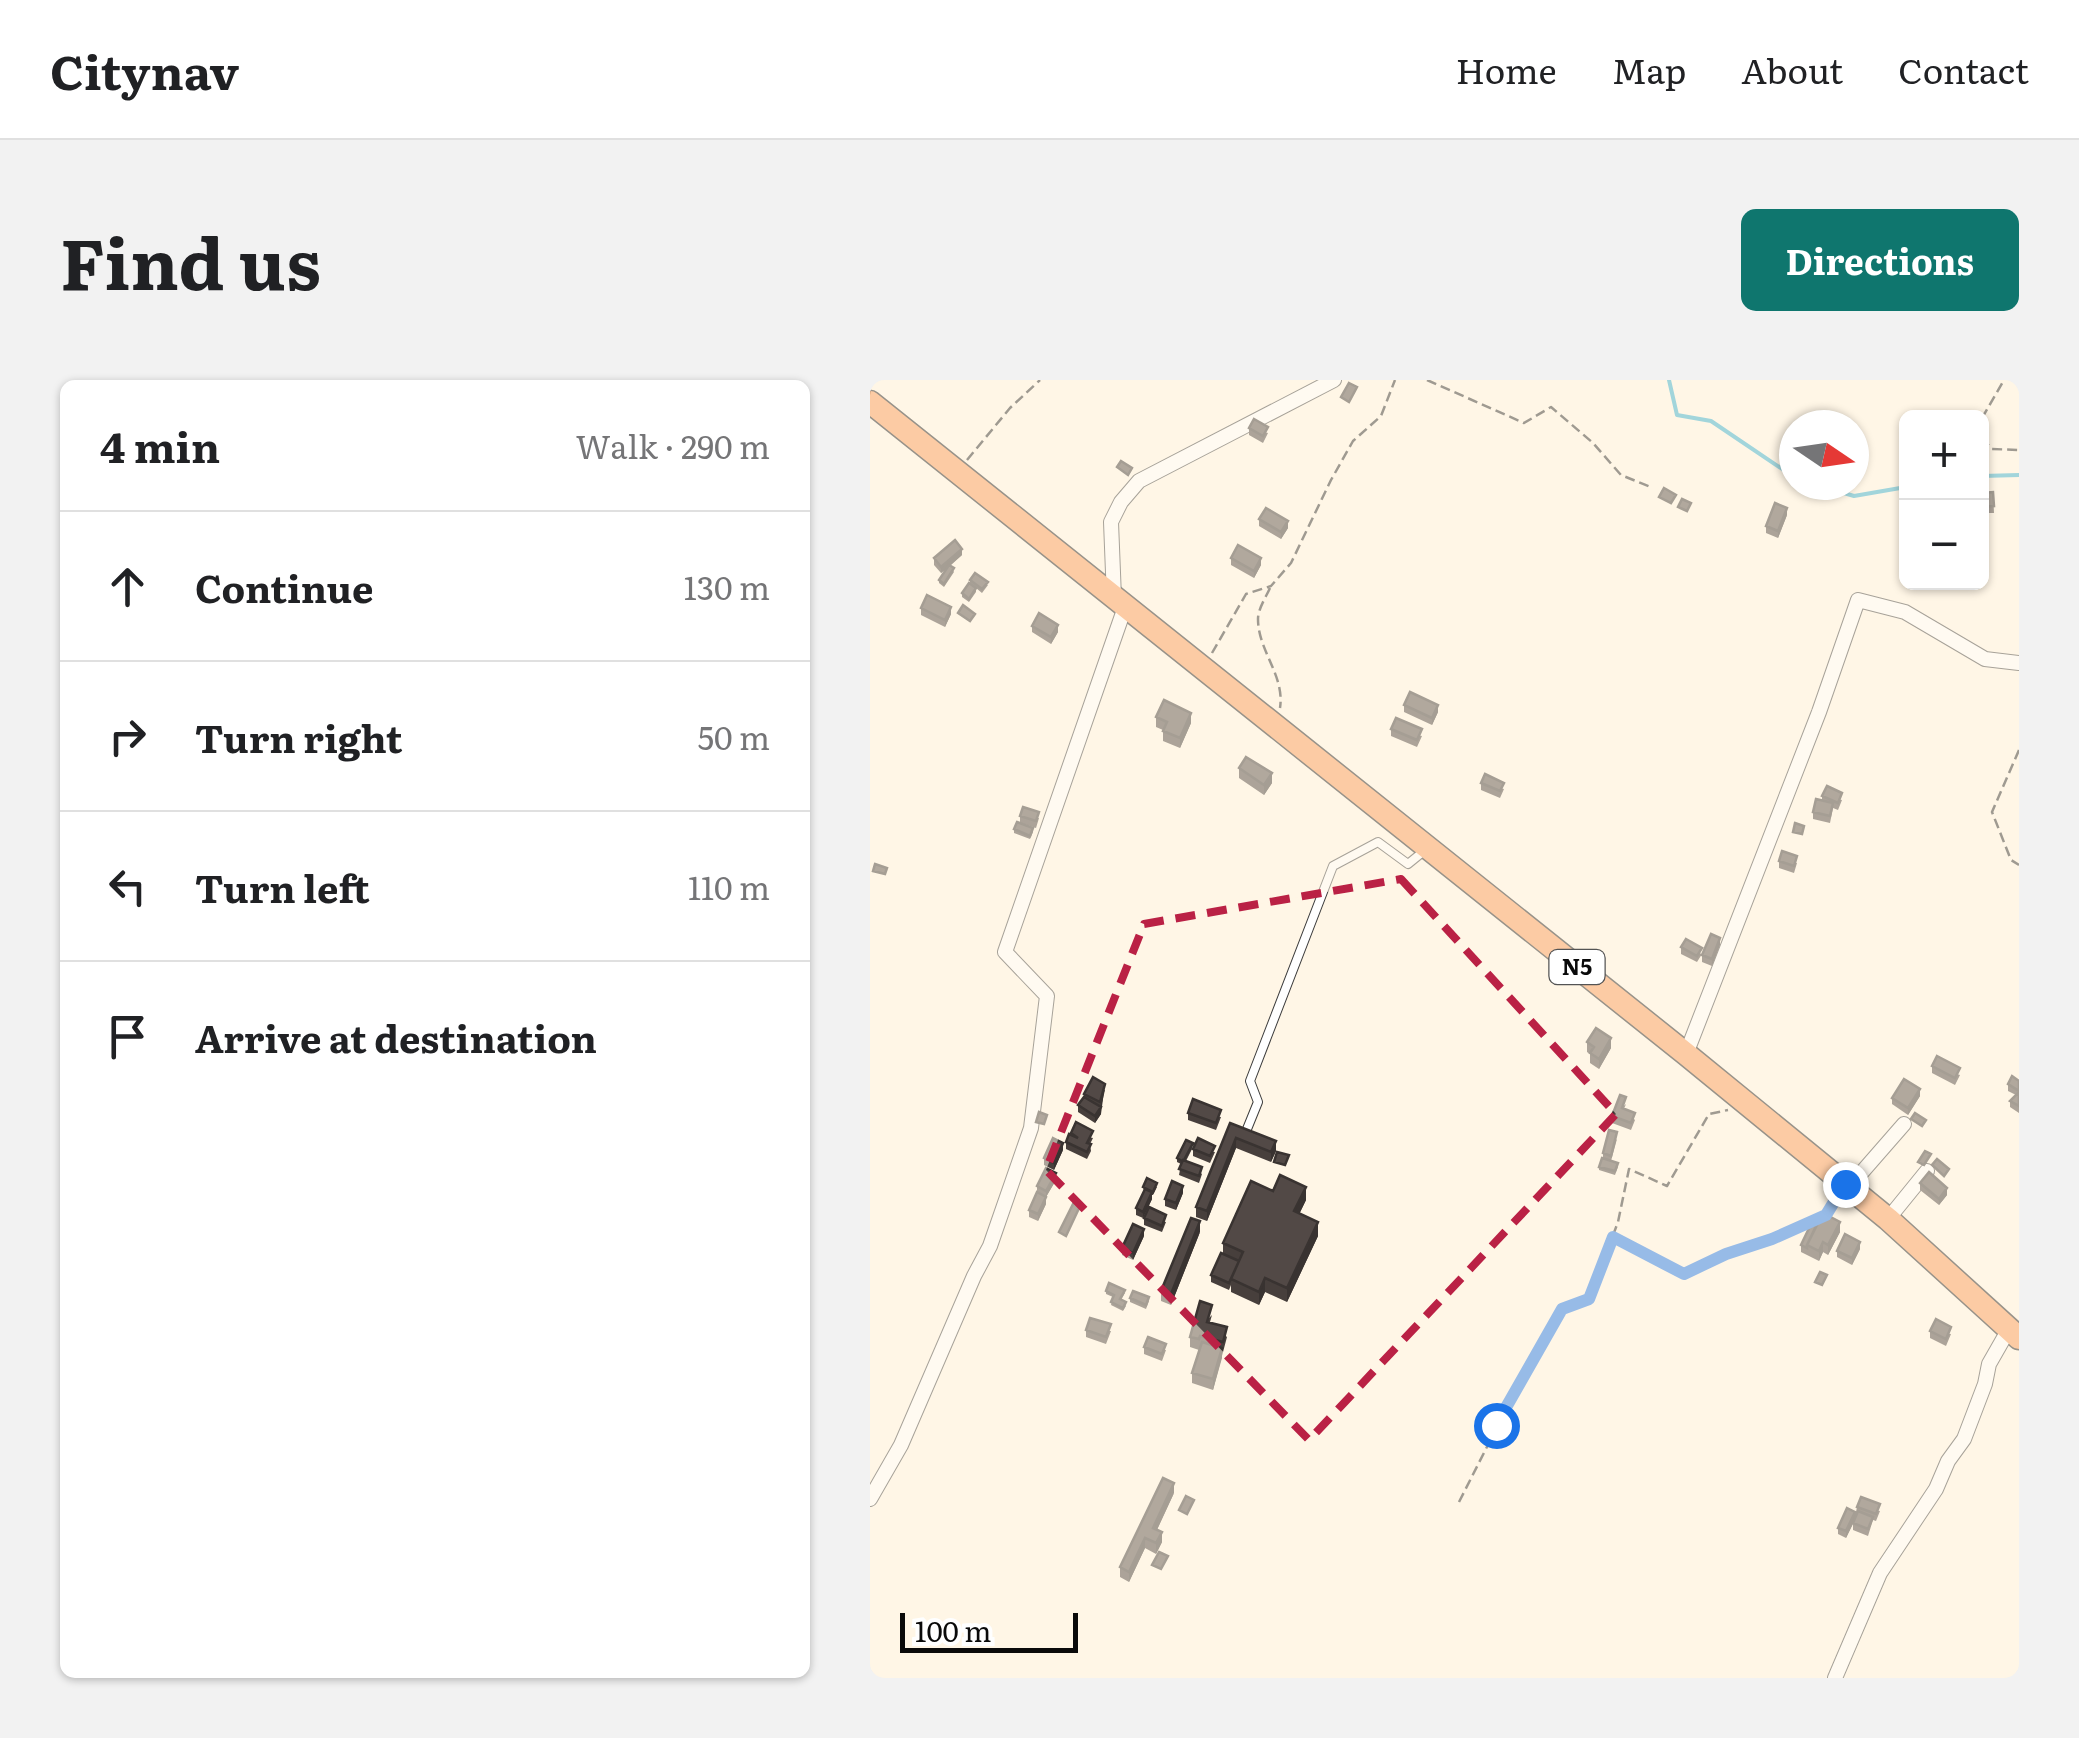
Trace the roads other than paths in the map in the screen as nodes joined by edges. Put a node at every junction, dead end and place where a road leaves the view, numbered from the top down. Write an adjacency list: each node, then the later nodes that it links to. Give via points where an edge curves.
1 (1334, 380): 3 (street, via 1139,481 1111,522)
2 (870, 402): 3 (highway, N5)
3 (1119, 603): 5 (highway, N5); 13 (street, via 1005,952 1047,996 1031,1128 990,1246)
4 (2019, 663): 6 (street, via 1985,659 1905,612 1858,600)
5 (1428, 848): 6 (highway, N5); 8 (lane, via 1408,864 1378,842 1333,866 1250,1081 1258,1102)
6 (1686, 1054): 10 (highway, N5)
7 (1904, 1124): 10 (street)
8 (1245, 1134)
9 (1927, 1171): 11 (street)
10 (1847, 1186): 11 (highway, N5)
11 (1888, 1219): 12 (highway, N5)
12 (2014, 1334): 14 (street, via 1988,1364 1964,1440 1880,1573)
13 (870, 1499)
14 (1835, 1678)

